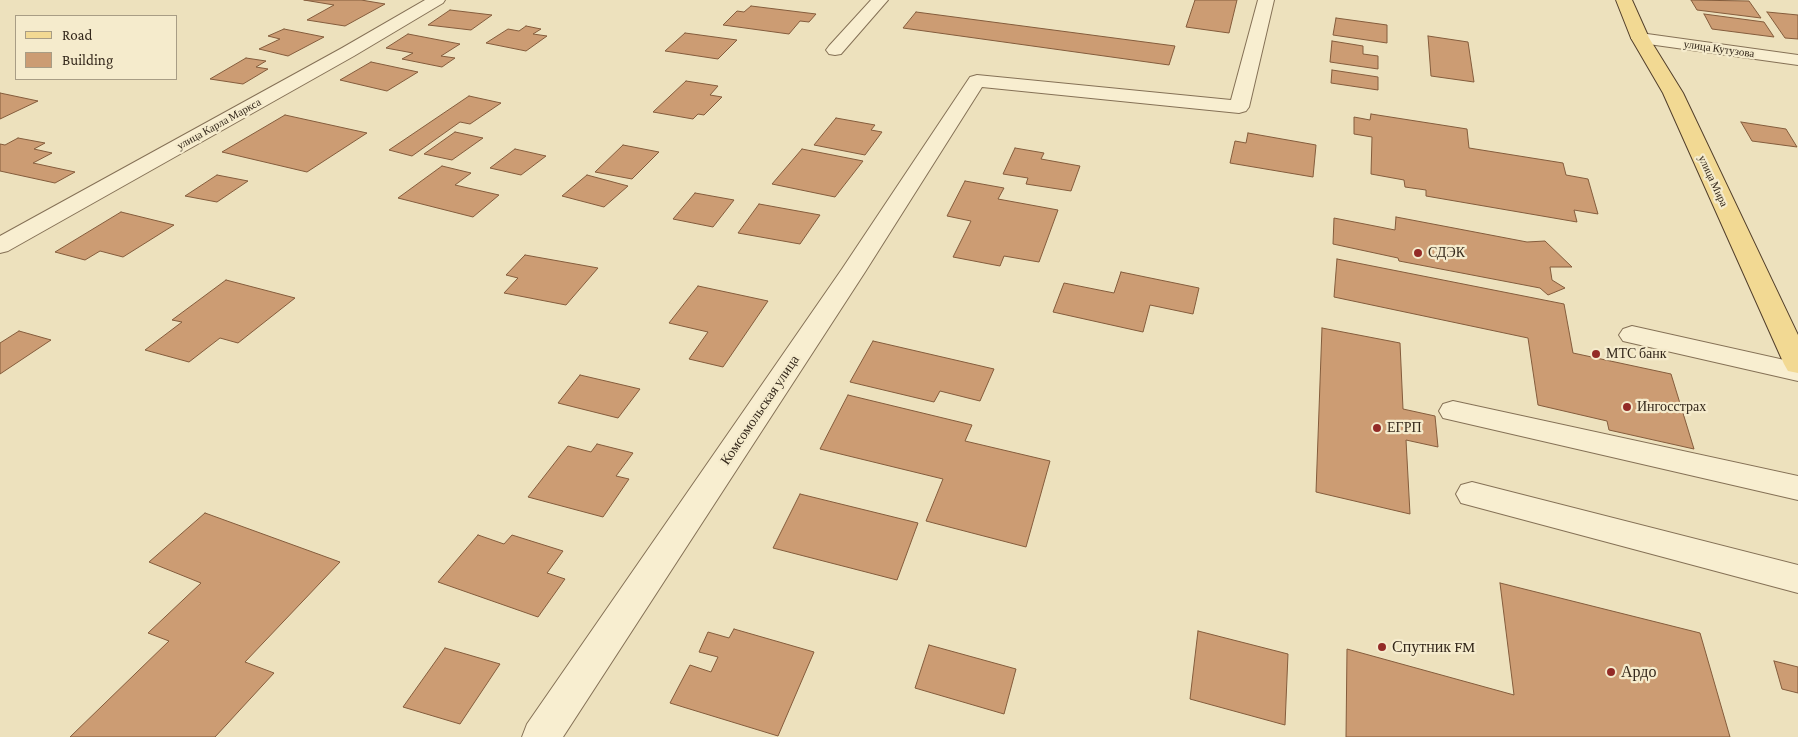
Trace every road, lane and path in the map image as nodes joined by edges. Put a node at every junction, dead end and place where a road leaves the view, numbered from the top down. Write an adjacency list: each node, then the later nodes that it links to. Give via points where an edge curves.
1 (437, 0): 9 (street, улица Карла Маркса)
2 (880, 0): 6 (street)
3 (1266, 0): 17 (street, Комсомольская улица, via 1239,107 977,81 848,280)
4 (1624, 0): 5 (main road, улица Мира)
5 (1640, 38): 7 (street, улица Кутузова); 11 (main road, улица Мира, via 1673,93)
6 (835, 50)
7 (1792, 59): 8 (street)
8 (1798, 77)
9 (0, 246)
10 (1632, 335): 12 (street)
11 (1798, 364)
12 (1798, 372)
13 (1453, 411): 14 (street)
14 (1798, 488)
15 (1472, 494): 16 (street)
16 (1798, 579)
17 (541, 737)

